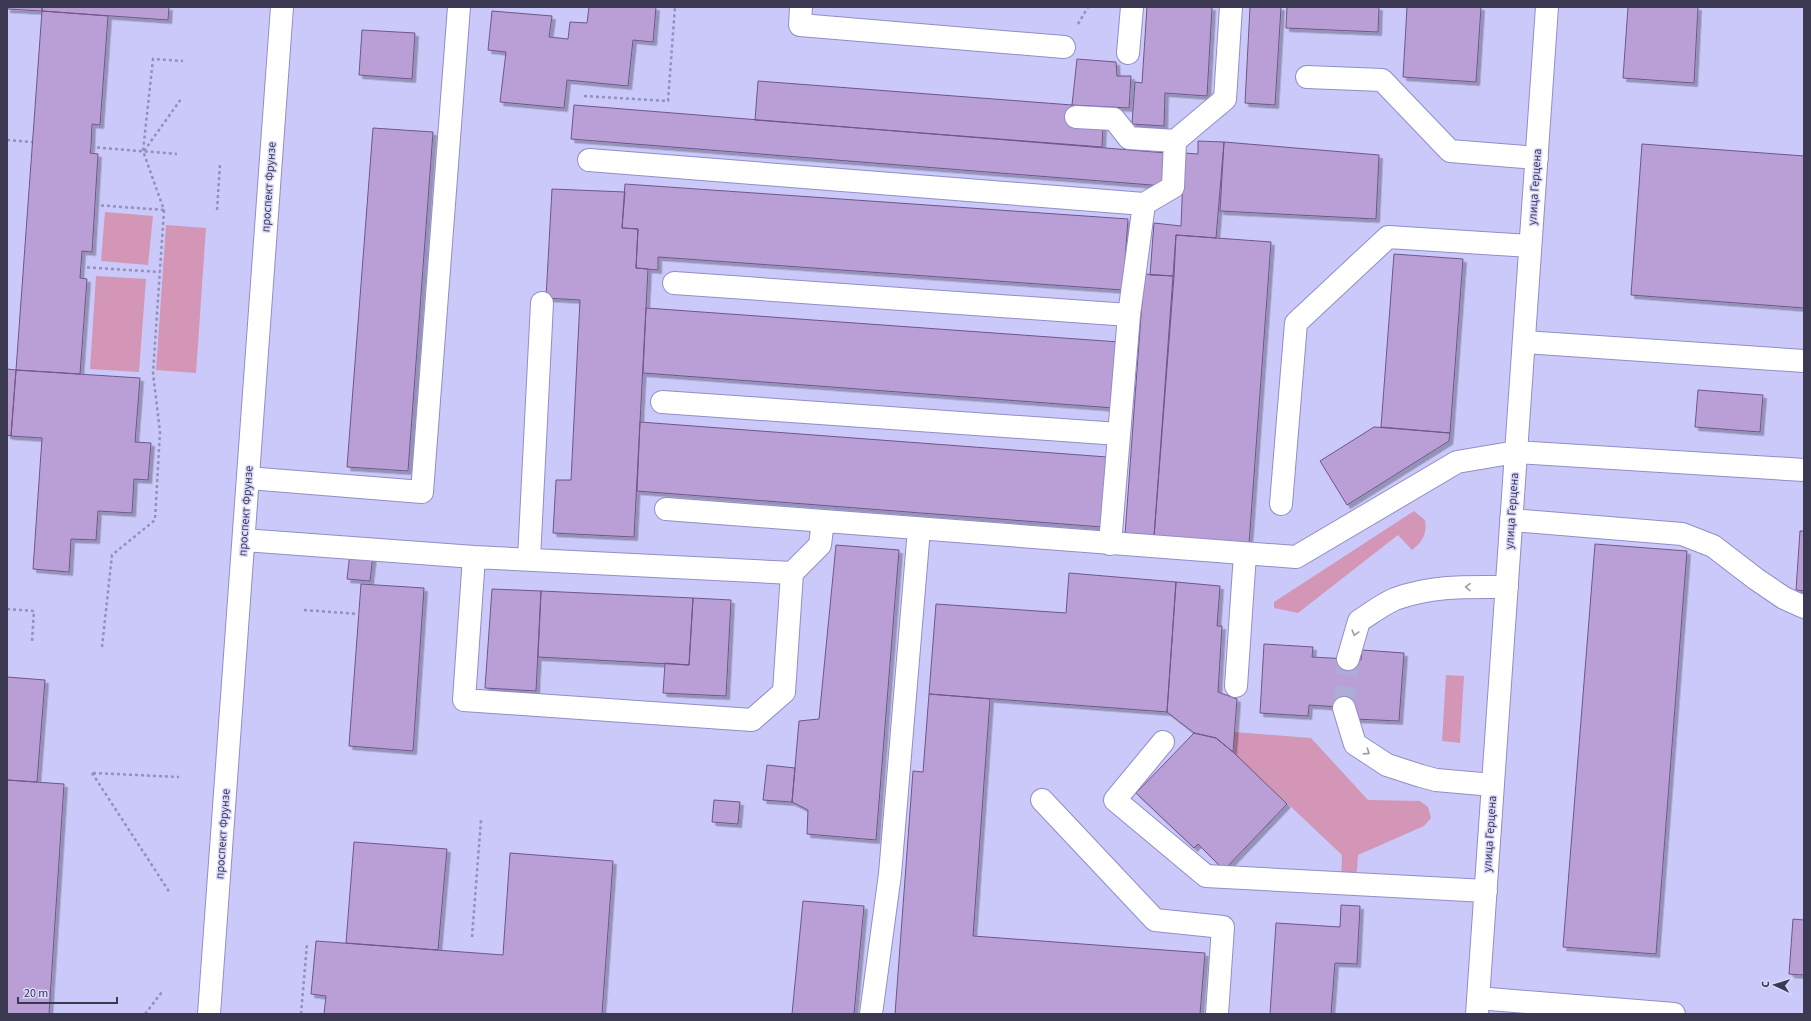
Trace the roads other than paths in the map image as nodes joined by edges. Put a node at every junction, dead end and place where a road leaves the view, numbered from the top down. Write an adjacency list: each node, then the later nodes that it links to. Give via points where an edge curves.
1 (282, 7): 25 (street, проспект Фрунзе)
2 (459, 7): 25 (street, via 422,492)
3 (801, 7): 7 (street, via 800,24)
4 (1132, 7): 8 (street)
5 (1231, 7): 11 (street, via 1225,98)
6 (1547, 7): 12 (street, улица Герцена)
7 (1064, 47)
8 (1128, 53)
9 (1307, 77): 12 (street, via 1382,80 1450,151)
10 (1076, 117): 11 (street, via 1114,119 1129,138)
11 (1175, 142): 14 (street, via 1173,187)
12 (1537, 158): 15 (street, улица Герцена)
13 (589, 160): 14 (street)
14 (1144, 204): 18 (street)
15 (1530, 246): 19 (street, улица Герцена); 26 (street, via 1388,237 1296,323)
16 (674, 283): 18 (street)
17 (542, 303): 35 (street)
18 (1129, 315): 22 (street)
19 (1524, 342): 20 (street); 23 (street, улица Герцена)
20 (1804, 361)
21 (662, 402): 22 (street)
22 (1119, 434): 32 (street)
23 (1516, 452): 24 (street); 28 (street, улица Герцена); 33 (street, via 1457,462 1296,557)
24 (1804, 470)
25 (248, 478): 31 (street, проспект Фрунзе)
26 (1281, 504)
27 (666, 509): 29 (street)
28 (1511, 520): 37 (street, улица Герцена); 38 (street, via 1682,534 1713,546 1779,595)
29 (823, 521): 30 (street); 36 (street, via 820,545)
30 (919, 529): 32 (street); 48 (street, via 890,874)
31 (244, 540): 34 (street); 47 (street, проспект Фрунзе)
32 (1110, 544): 33 (street)
33 (1245, 554): 40 (street)
34 (474, 557): 35 (street); 36 (street, via 464,700 752,720 784,692)
35 (529, 559): 36 (street)
36 (792, 573)
37 (1507, 587): 39 (street, one-way to 39, via 1450,586 1394,599 1359,621); 43 (street, улица Герцена)
38 (1804, 607)
39 (1348, 659)
40 (1236, 686)
41 (1344, 708): 43 (street, one-way to 43, via 1355,744 1387,765 1436,780)
42 (1163, 742): 45 (street, via 1115,800 1206,876)
43 (1493, 785): 45 (street, улица Герцена)
44 (1042, 800): 49 (street, via 1155,920 1224,927)
45 (1486, 891): 46 (street, улица Герцена)
46 (1478, 1006): 50 (street)
47 (209, 1014)
48 (871, 1014)
49 (1217, 1014)
50 (1674, 1014)

